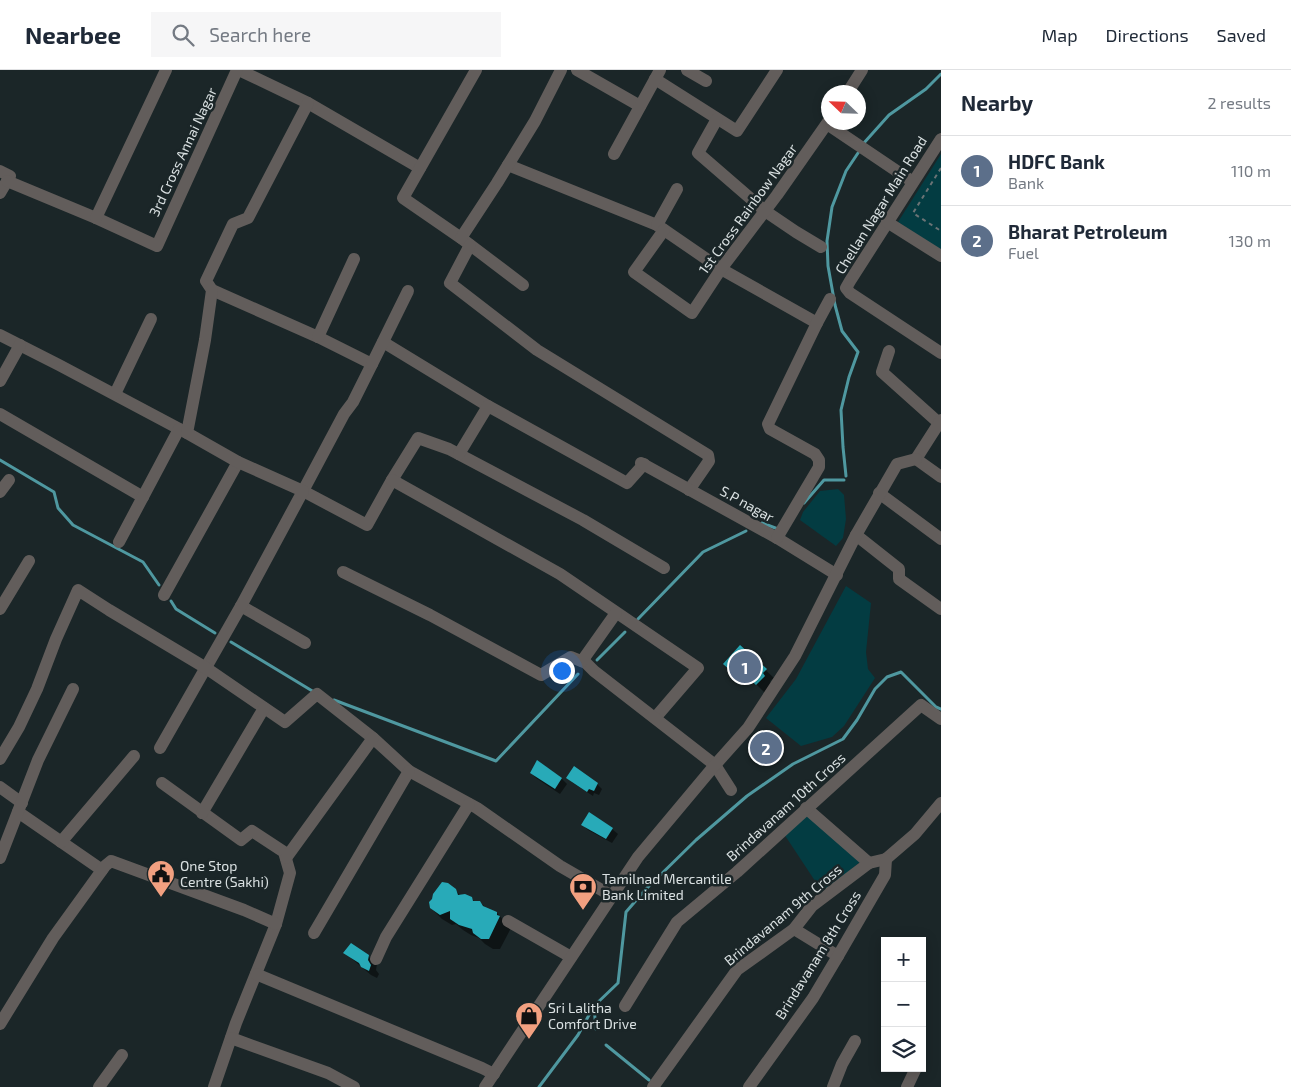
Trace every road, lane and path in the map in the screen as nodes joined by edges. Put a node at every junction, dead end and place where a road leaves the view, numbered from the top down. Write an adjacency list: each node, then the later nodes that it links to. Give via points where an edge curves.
1 (166, 70): 27 (street)
2 (238, 70): 12 (street); 27 (street, 3rd Cross Annai Nagar, via 156,246)
3 (476, 70): 20 (street)
4 (561, 70): 19 (street)
5 (577, 70): 13 (street)
6 (686, 70): 10 (street)
7 (777, 70): 14 (street, via 737,131)
8 (862, 70): 11 (street)
9 (658, 74): 13 (street); 14 (street)
10 (706, 81)
11 (852, 85)
12 (308, 102): 20 (street); 37 (street, via 248,218 233,224 206,282)
13 (640, 106): 18 (street)
14 (717, 119): 26 (street, via 698,153)
15 (823, 130): 26 (street, 1st Cross Rainbow Nagar)
16 (838, 130): 23 (street)
17 (941, 139): 23 (street, Chellan Nagar Main Road)
18 (614, 154)
19 (508, 165): 29 (street); 31 (street)
20 (420, 168): 31 (street, via 403,198)
21 (941, 168): 30 (path, via 913,213)
22 (3, 176): 25 (street); 27 (street)
23 (913, 182): 28 (street, Chellan Nagar Main Road)
24 (677, 189): 29 (street)
25 (0, 193)
26 (765, 211): 32 (street); 35 (street, 1st Cross Rainbow Nagar)
27 (96, 218)
28 (887, 222): 33 (street); 47 (street, Chellan Nagar Main Road, via 846,288)
29 (661, 227): 35 (street); 35 (street, 1st Cross Rainbow Nagar, via 634,272 692,313)
30 (941, 231)
31 (466, 242): 36 (street); 62 (street, via 450,283 537,350 708,455 709,461)
32 (821, 247)
33 (941, 256)
34 (354, 260): 43 (street)
35 (721, 269): 41 (street)
36 (523, 285)
37 (212, 290): 43 (street); 54 (street, via 205,340)
38 (408, 291): 44 (street)
39 (830, 299): 41 (street)
40 (150, 319): 50 (street)
41 (817, 323): 67 (street, via 768,424 770,429 815,454 819,460 819,467)
42 (0, 335): 45 (street)
43 (318, 337): 48 (street)
44 (382, 342): 48 (street); 51 (street)
45 (20, 345): 49 (street); 50 (street)
46 (889, 351): 53 (street, via 882,372)
47 (941, 353)
48 (372, 364): 61 (street)
49 (0, 381)
50 (115, 394): 54 (street)
51 (488, 406): 55 (street); 62 (street, S.P nagar, via 627,484 643,464)
52 (0, 414): 65 (street)
53 (940, 422): 56 (street)
54 (183, 431): 57 (street); 65 (street)
55 (459, 454): 59 (street, via 418,438); 71 (street, via 583,520)
56 (916, 459): 58 (street); 64 (street, via 897,464)
57 (238, 462): 61 (street); 74 (street)
58 (941, 477)
59 (392, 480): 61 (street, via 367,525); 78 (street, via 560,574)
60 (0, 485): 63 (street, via 9,480)
61 (302, 490): 75 (street)
62 (689, 490): 67 (street, S.P nagar)
63 (0, 492)
64 (880, 493): 66 (street); 68 (street)
65 (143, 497): 69 (street)
66 (856, 535): 73 (street); 76 (street, via 899,569 900,579)
67 (777, 538): 73 (street, S.P nagar)
68 (941, 539)
69 (119, 542)
70 (29, 561): 77 (street)
71 (664, 568)
72 (343, 572): 80 (street, via 541,675 571,657)
73 (837, 575): 90 (street, via 796,656 748,728)
74 (164, 596)
75 (241, 606): 79 (street); 81 (street)
76 (941, 609)
77 (0, 610)
78 (616, 613): 80 (street); 84 (street, via 698,668)
79 (305, 643)
80 (582, 661): 84 (street)
81 (206, 668): 83 (street); 87 (street); 89 (street, via 78,590 37,689)
82 (73, 689): 97 (street, via 38,760)
83 (264, 708): 86 (street, via 285,722 317,694); 99 (street)
84 (655, 718): 90 (street)
85 (941, 719): 98 (street, Brindavanam 10th Cross, via 921,706)
86 (373, 738): 91 (street); 102 (street)
87 (160, 748)
88 (134, 756): 100 (street)
89 (0, 759)
90 (715, 765): 94 (street); 106 (street, via 638,858)
91 (409, 771): 96 (street); 110 (street)
92 (162, 783): 99 (street)
93 (0, 787): 97 (street)
94 (731, 790)
95 (941, 803): 103 (street)
96 (468, 804): 106 (street, via 560,866); 113 (street, via 386,937)
97 (20, 807): 100 (street); 101 (street)
98 (806, 808): 104 (street); 115 (street, Brindavanam 10th Cross, via 677,922)
99 (202, 813): 102 (street, via 241,840 252,831 284,852)
100 (61, 842): 105 (street)
101 (0, 858)
102 (286, 858): 108 (street, via 290,873)
103 (886, 859): 104 (street, Brindavanam 9th Cross); 111 (street, Brindavanam 8th Cross, via 885,875)
104 (869, 863): 109 (street, Brindavanam 9th Cross, via 812,906)
105 (102, 870): 108 (street, via 110,861); 116 (street, via 53,938)
106 (612, 896): 112 (street)
107 (508, 921): 112 (street)
108 (276, 924): 114 (street)
109 (794, 929): 111 (street); 122 (street, Brindavanam 9th Cross, via 737,970)
110 (314, 933)
111 (838, 956): 127 (street, Brindavanam 8th Cross, via 813,998)
112 (571, 957): 121 (street)
113 (376, 959)
114 (256, 974): 117 (street); 121 (street)
115 (625, 1006)
116 (0, 1024)
117 (231, 1038): 124 (street); 125 (street)
118 (855, 1041): 128 (street)
119 (122, 1055): 123 (street)
120 (914, 1072): 129 (street)
121 (494, 1074): 126 (street)
122 (655, 1084)
123 (99, 1087)
124 (214, 1087)
125 (354, 1087)
126 (485, 1087)
127 (749, 1087)
128 (832, 1087)
129 (907, 1087)

